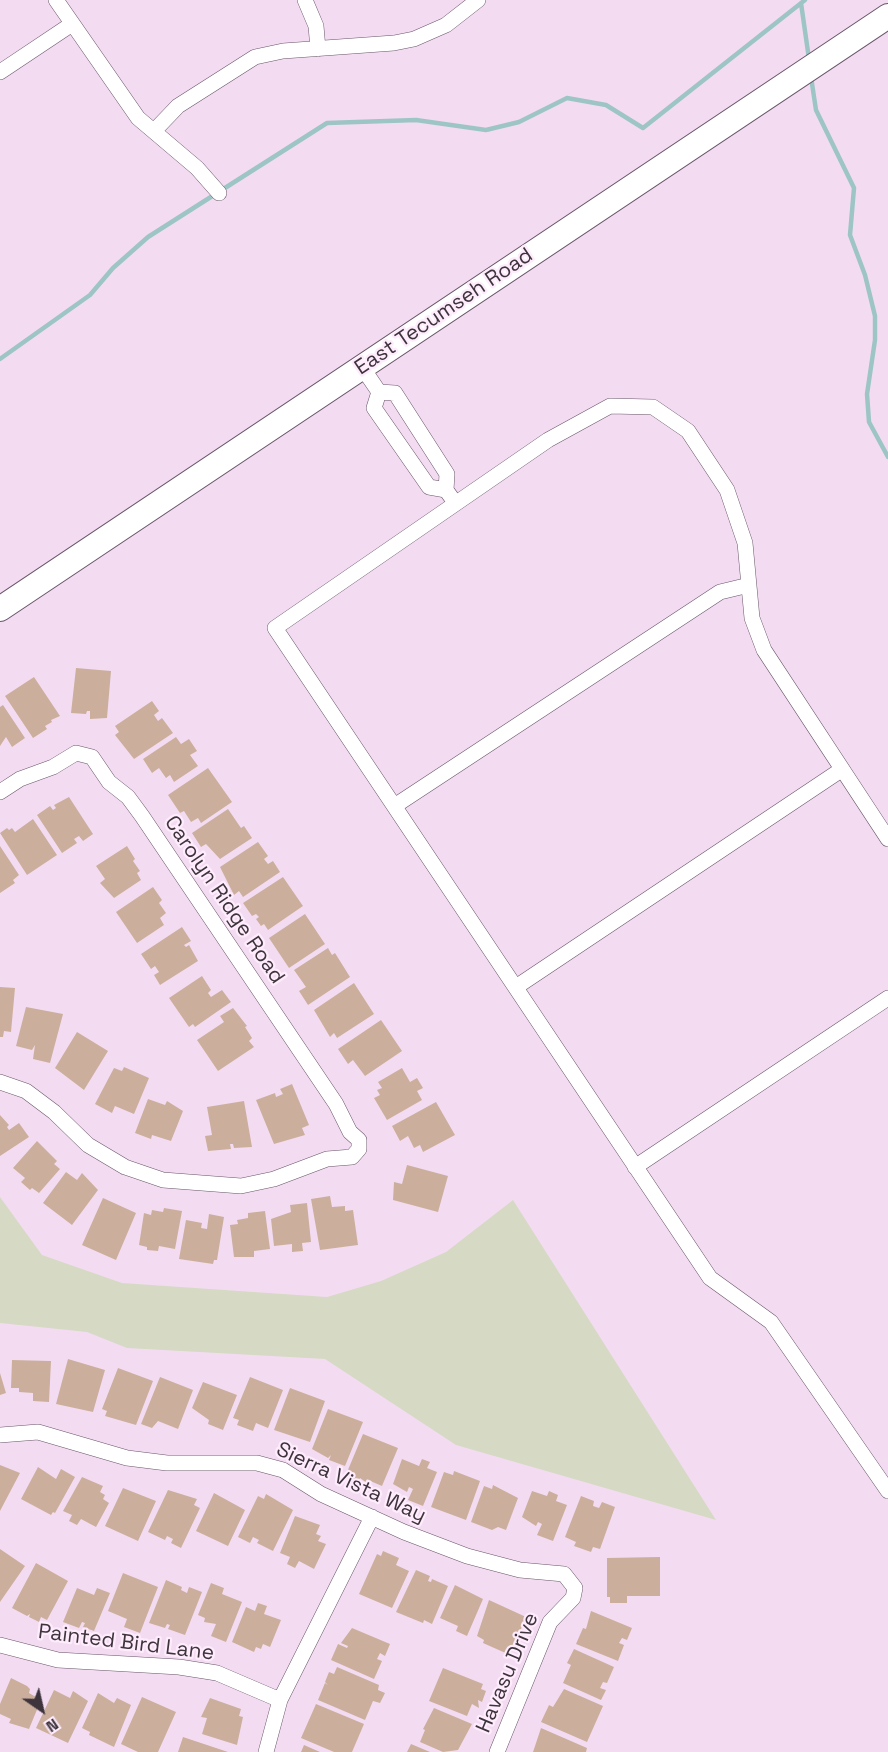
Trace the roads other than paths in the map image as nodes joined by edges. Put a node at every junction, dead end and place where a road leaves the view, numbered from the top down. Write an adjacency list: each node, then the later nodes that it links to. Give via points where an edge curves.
1 (56, 0): 5 (street)
2 (305, 0): 6 (street, via 316,26)
3 (478, 0): 6 (street, via 446,25 414,39)
4 (880, 21): 10 (main road, East Tecumseh Road)
5 (72, 24): 7 (street); 8 (street, via 138,118)
6 (318, 49): 8 (street, via 267,54 246,62 178,106)
7 (0, 72)
8 (155, 130): 9 (street)
9 (219, 193)
10 (362, 367): 11 (street); 14 (main road, East Tecumseh Road)
11 (379, 392): 12 (street, via 395,393 447,474); 12 (street, via 374,408 429,487)
12 (450, 496): 13 (street, via 610,406 654,407 688,431 727,490 745,543); 17 (street, via 275,628)
13 (749, 585): 15 (street, via 752,618 764,650); 17 (street, via 720,592)
14 (0, 609)
15 (841, 770): 18 (street); 19 (street)
16 (0, 792): 21 (street, Carolyn Ridge Road, via 76,753 92,757 135,806 336,1104 350,1132 359,1140 359,1149 351,1157 327,1159 274,1179 241,1186 163,1180 125,1167 88,1145 26,1091)
17 (396, 805): 19 (street)
18 (888, 839)
19 (516, 987): 22 (street)
20 (888, 998): 22 (street)
21 (0, 1082)
22 (635, 1167): 24 (street, via 710,1278 771,1322)
23 (0, 1435): 25 (street, Sierra Vista Way, via 38,1432 127,1458 167,1463 257,1463 283,1470 321,1494)
24 (888, 1491)
25 (372, 1517): 26 (street, Sierra Vista Way, via 467,1556 520,1570 564,1574); 28 (street)
26 (573, 1582): 30 (street, Havasu Drive, via 573,1598 550,1622)
27 (0, 1645): 28 (street, Painted Bird Lane, via 58,1660 217,1673)
28 (280, 1700): 29 (street)
29 (266, 1752)
30 (496, 1752)

